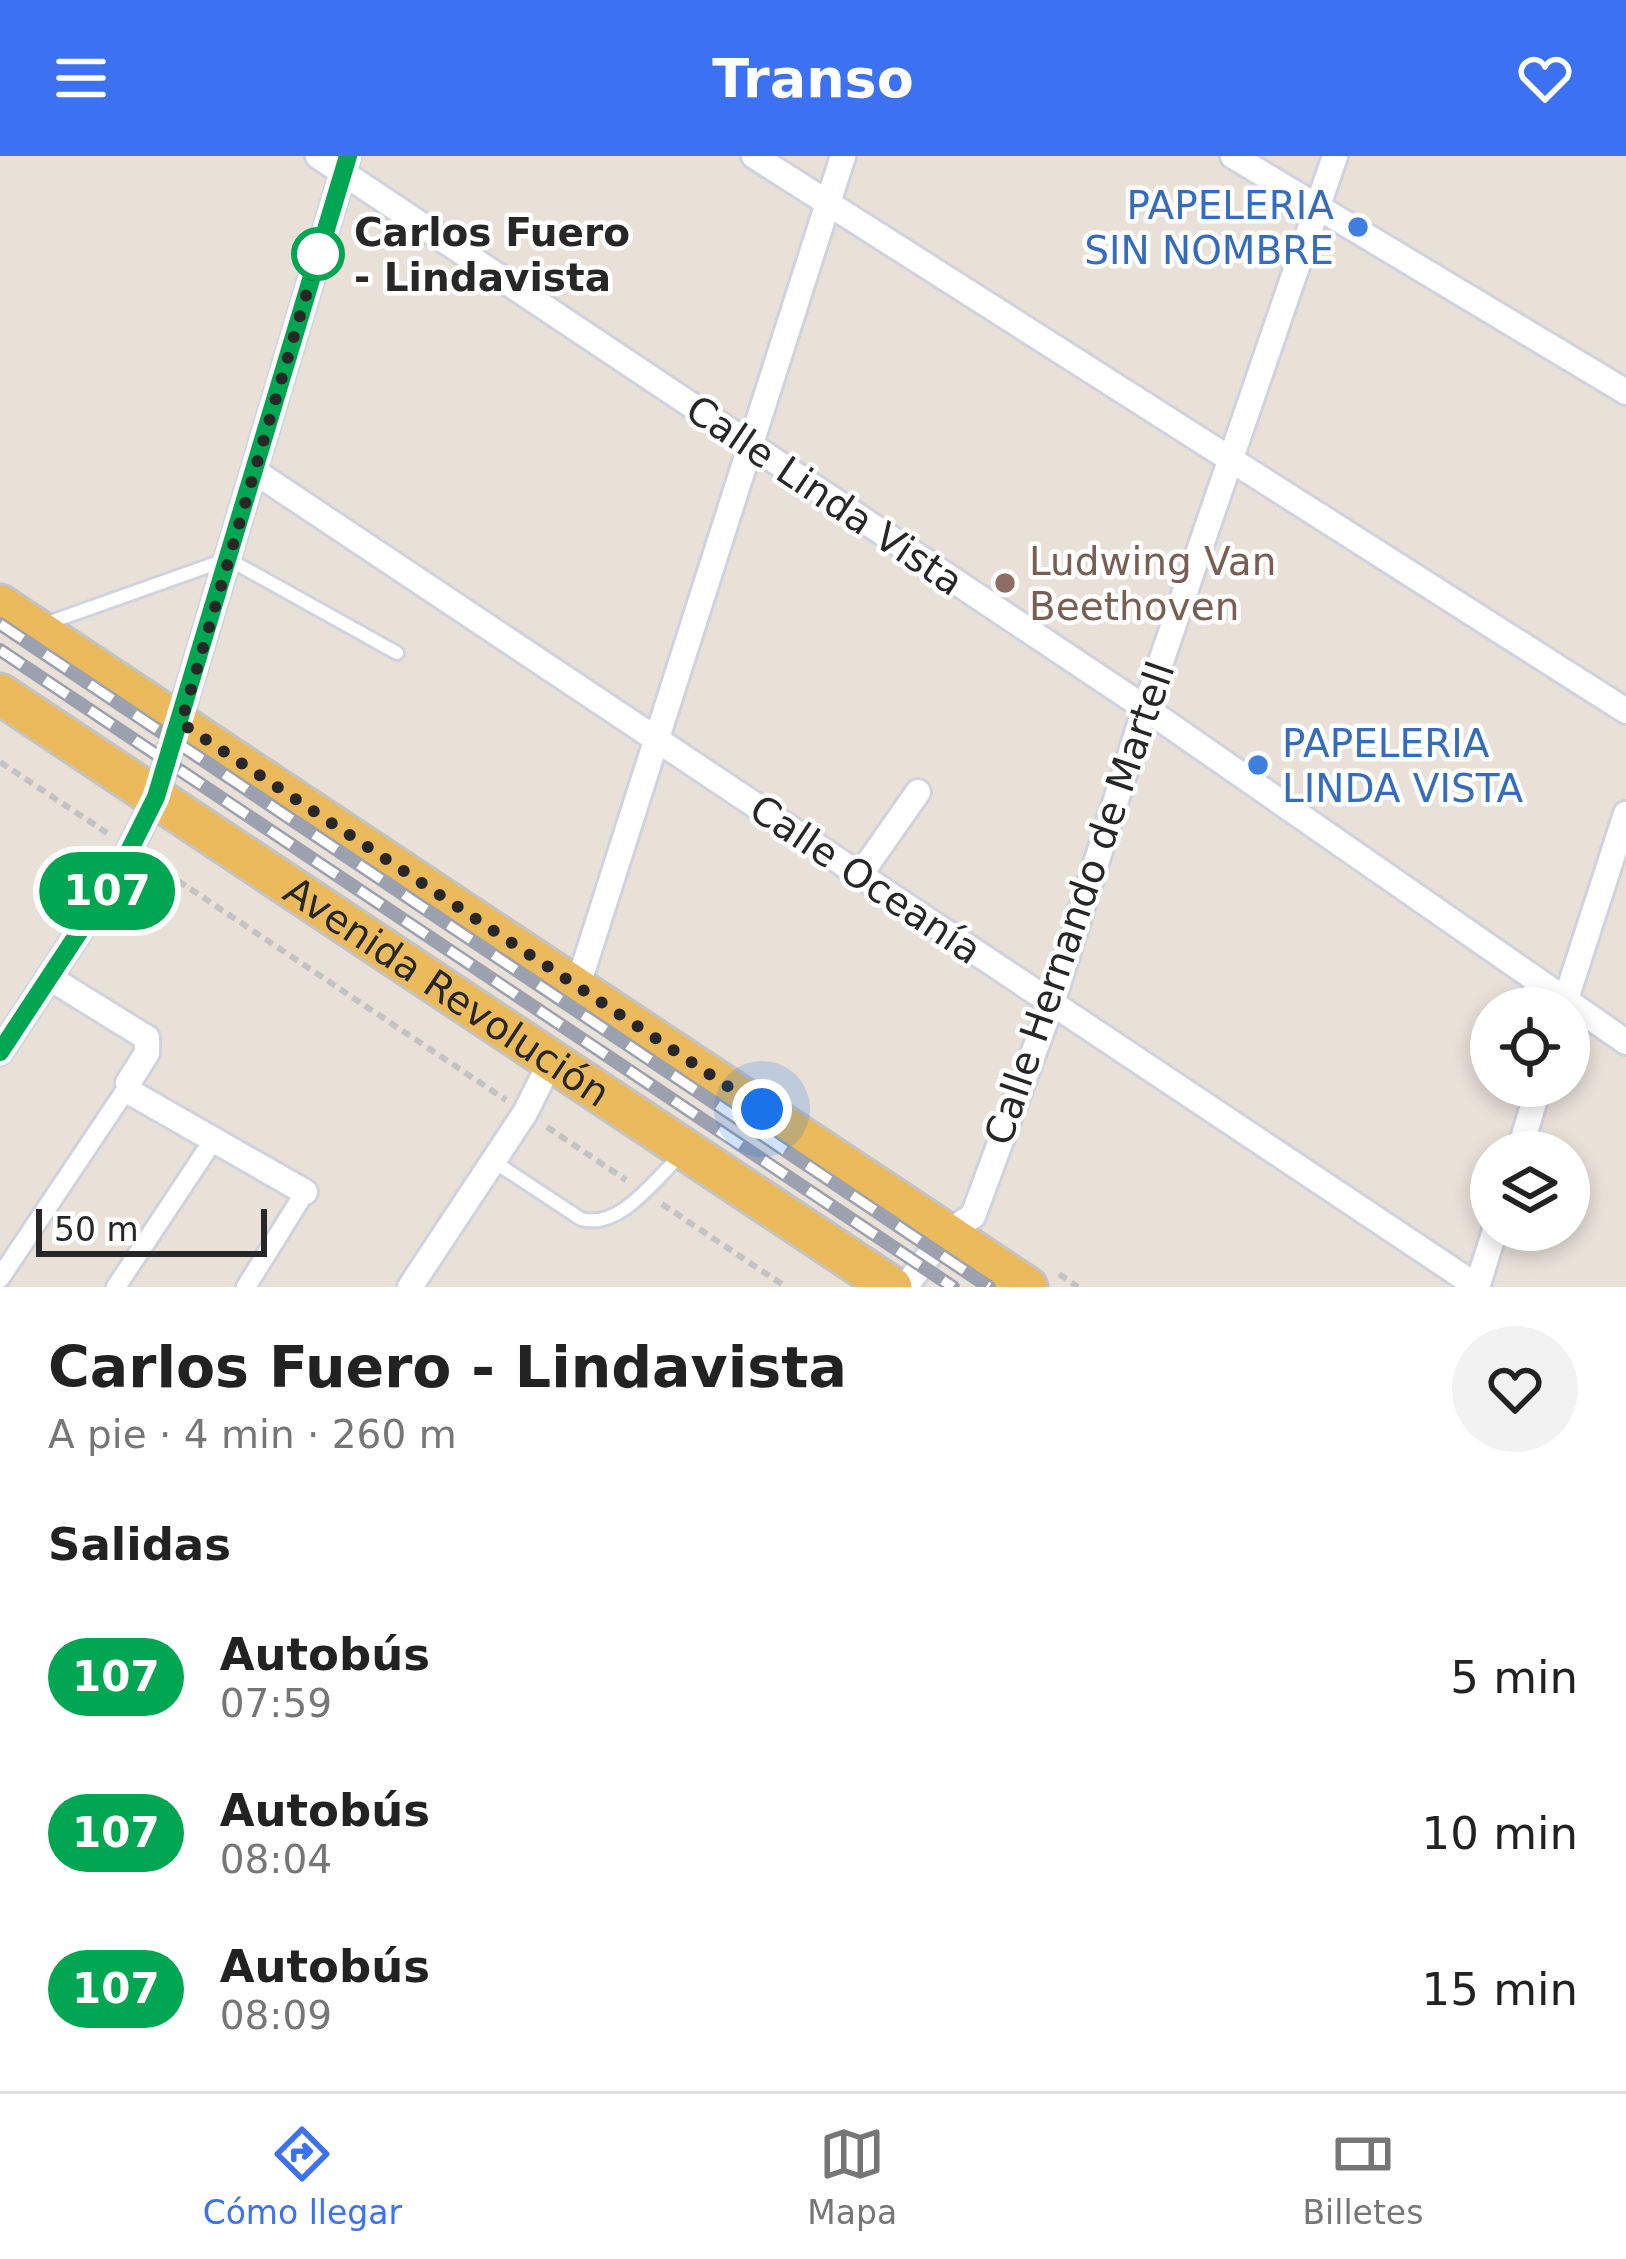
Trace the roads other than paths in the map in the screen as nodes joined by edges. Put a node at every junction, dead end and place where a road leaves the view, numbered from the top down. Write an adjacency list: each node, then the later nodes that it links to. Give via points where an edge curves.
1 (318, 156): 6 (street, Calle Linda Vista)
2 (754, 156): 7 (street)
3 (843, 156): 7 (street)
4 (1232, 156): 8 (street)
5 (1335, 156): 8 (street, Calle Hernando de Martell)
6 (345, 164): 10 (street, Calle Linda Vista); 12 (street)
7 (827, 203): 10 (street); 11 (street)
8 (1318, 206): 9 (street); 11 (street, Calle Hernando de Martell)
9 (1626, 392)
10 (747, 444): 18 (street, Calle Linda Vista); 21 (street)
11 (1231, 459): 18 (street, Calle Hernando de Martell); 19 (street)
12 (254, 471): 13 (street); 21 (street, Calle Oceanía)
13 (228, 559): 15 (lane); 16 (lane); 20 (street)
14 (0, 605): 15 (main road, Avenida Revolución)
15 (35, 628): 20 (main road, Avenida Revolución)
16 (397, 653)
17 (0, 694): 23 (main road, Avenida Revolución)
18 (1145, 708): 28 (street, Calle Linda Vista); 30 (street, Calle Hernando de Martell)
19 (1626, 711)
20 (181, 723): 23 (street); 27 (main road, Avenida Revolución)
21 (654, 737): 25 (street, Calle Oceanía); 27 (street)
22 (918, 792): 25 (street)
23 (156, 797): 26 (street); 34 (main road, Avenida Revolución)
24 (1626, 814): 29 (street)
25 (860, 875): 30 (street, Calle Oceanía)
26 (50, 978): 33 (street); 35 (street, via 147,1038)
27 (578, 985): 40 (main road, Avenida Revolución)
28 (1539, 987)
29 (1570, 987)
30 (1052, 1003): 40 (street, Calle Hernando de Martell, via 973,1216); 49 (street, Calle Oceanía)
31 (1590, 1021): 32 (street, Calle Linda Vista)
32 (1626, 1042)
33 (0, 1052)
34 (553, 1058): 37 (main road, Avenida Revolución); 38 (street)
35 (128, 1088): 36 (street); 42 (street)
36 (214, 1139): 39 (street); 43 (street)
37 (686, 1150): 38 (lane, via 610,1217 589,1221); 46 (main road, Avenida Revolución)
38 (493, 1161): 45 (street)
39 (305, 1192): 44 (street)
40 (946, 1233): 47 (street, Calle Hernando de Martell); 48 (main road, Avenida Revolución)
41 (1488, 1251): 49 (street)
42 (0, 1278)
43 (116, 1287)
44 (246, 1287)
45 (410, 1287)
46 (892, 1287)
47 (905, 1287)
48 (1028, 1287)
49 (1477, 1287)

